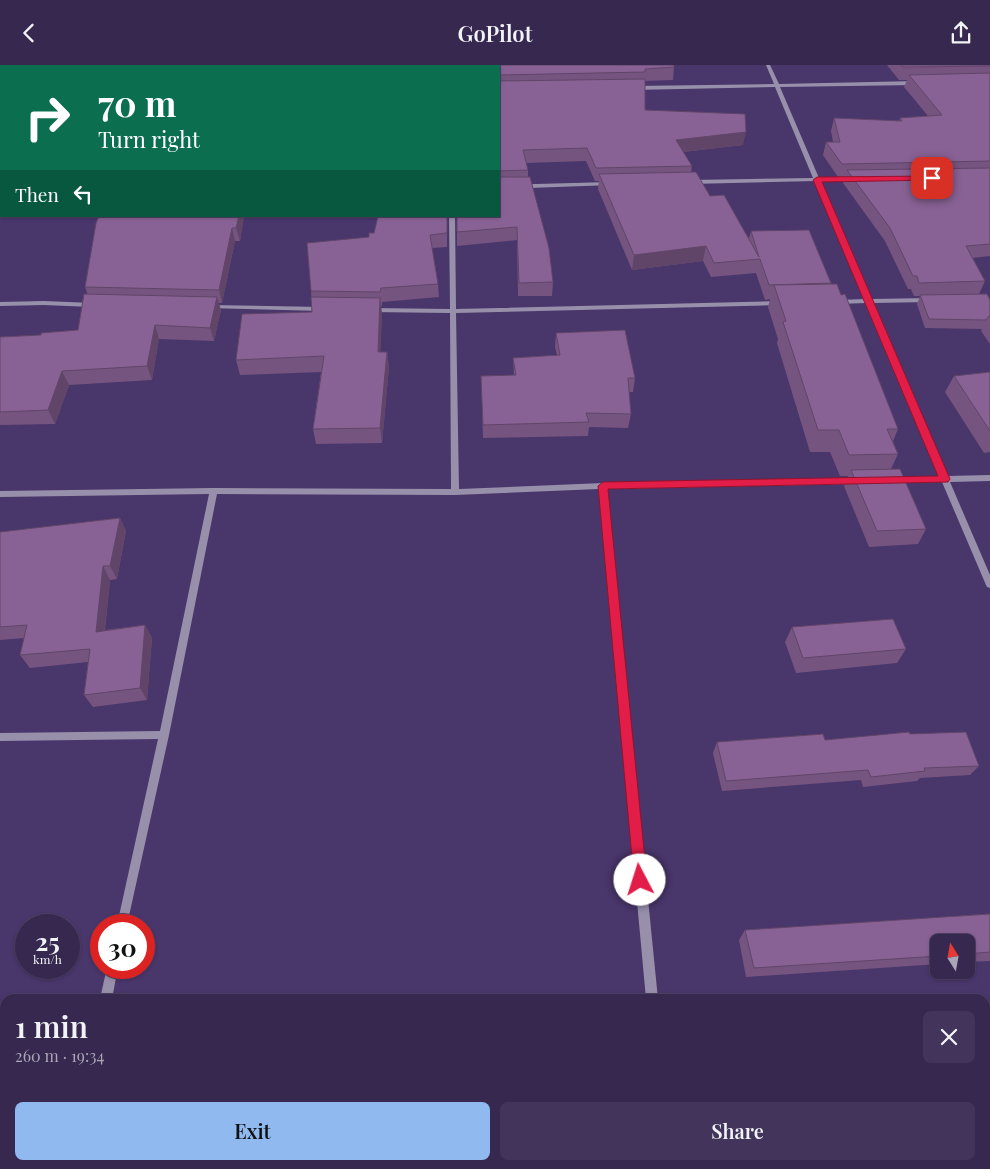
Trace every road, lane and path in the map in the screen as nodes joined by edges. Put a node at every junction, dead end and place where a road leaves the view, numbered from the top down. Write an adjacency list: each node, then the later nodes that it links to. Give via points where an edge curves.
1 (768, 65): 3 (street)
2 (922, 83): 3 (street)
3 (777, 85): 4 (street); 6 (street)
4 (628, 88)
5 (865, 179): 6 (street)
6 (817, 180): 7 (street); 12 (street)
7 (678, 183)
8 (618, 184): 9 (street)
9 (500, 187)
10 (452, 217): 20 (street)
11 (934, 299): 12 (street)
12 (868, 301): 13 (street); 22 (street)
13 (829, 302)
14 (789, 303): 20 (street)
15 (0, 305): 16 (street)
16 (100, 305)
17 (198, 307): 18 (street)
18 (326, 309)
19 (365, 309): 20 (street)
20 (453, 311): 27 (street)
21 (990, 478): 22 (street)
22 (945, 479): 23 (street); 29 (street)
23 (886, 480)
24 (867, 481): 25 (street)
25 (603, 486): 27 (street); 35 (street)
26 (214, 491): 27 (street); 28 (street); 30 (street)
27 (454, 492)
28 (0, 494)
29 (990, 585)
30 (164, 735): 31 (street); 32 (street)
31 (0, 737)
32 (124, 914)
33 (110, 979): 34 (street)
34 (107, 994)
35 (652, 994)

